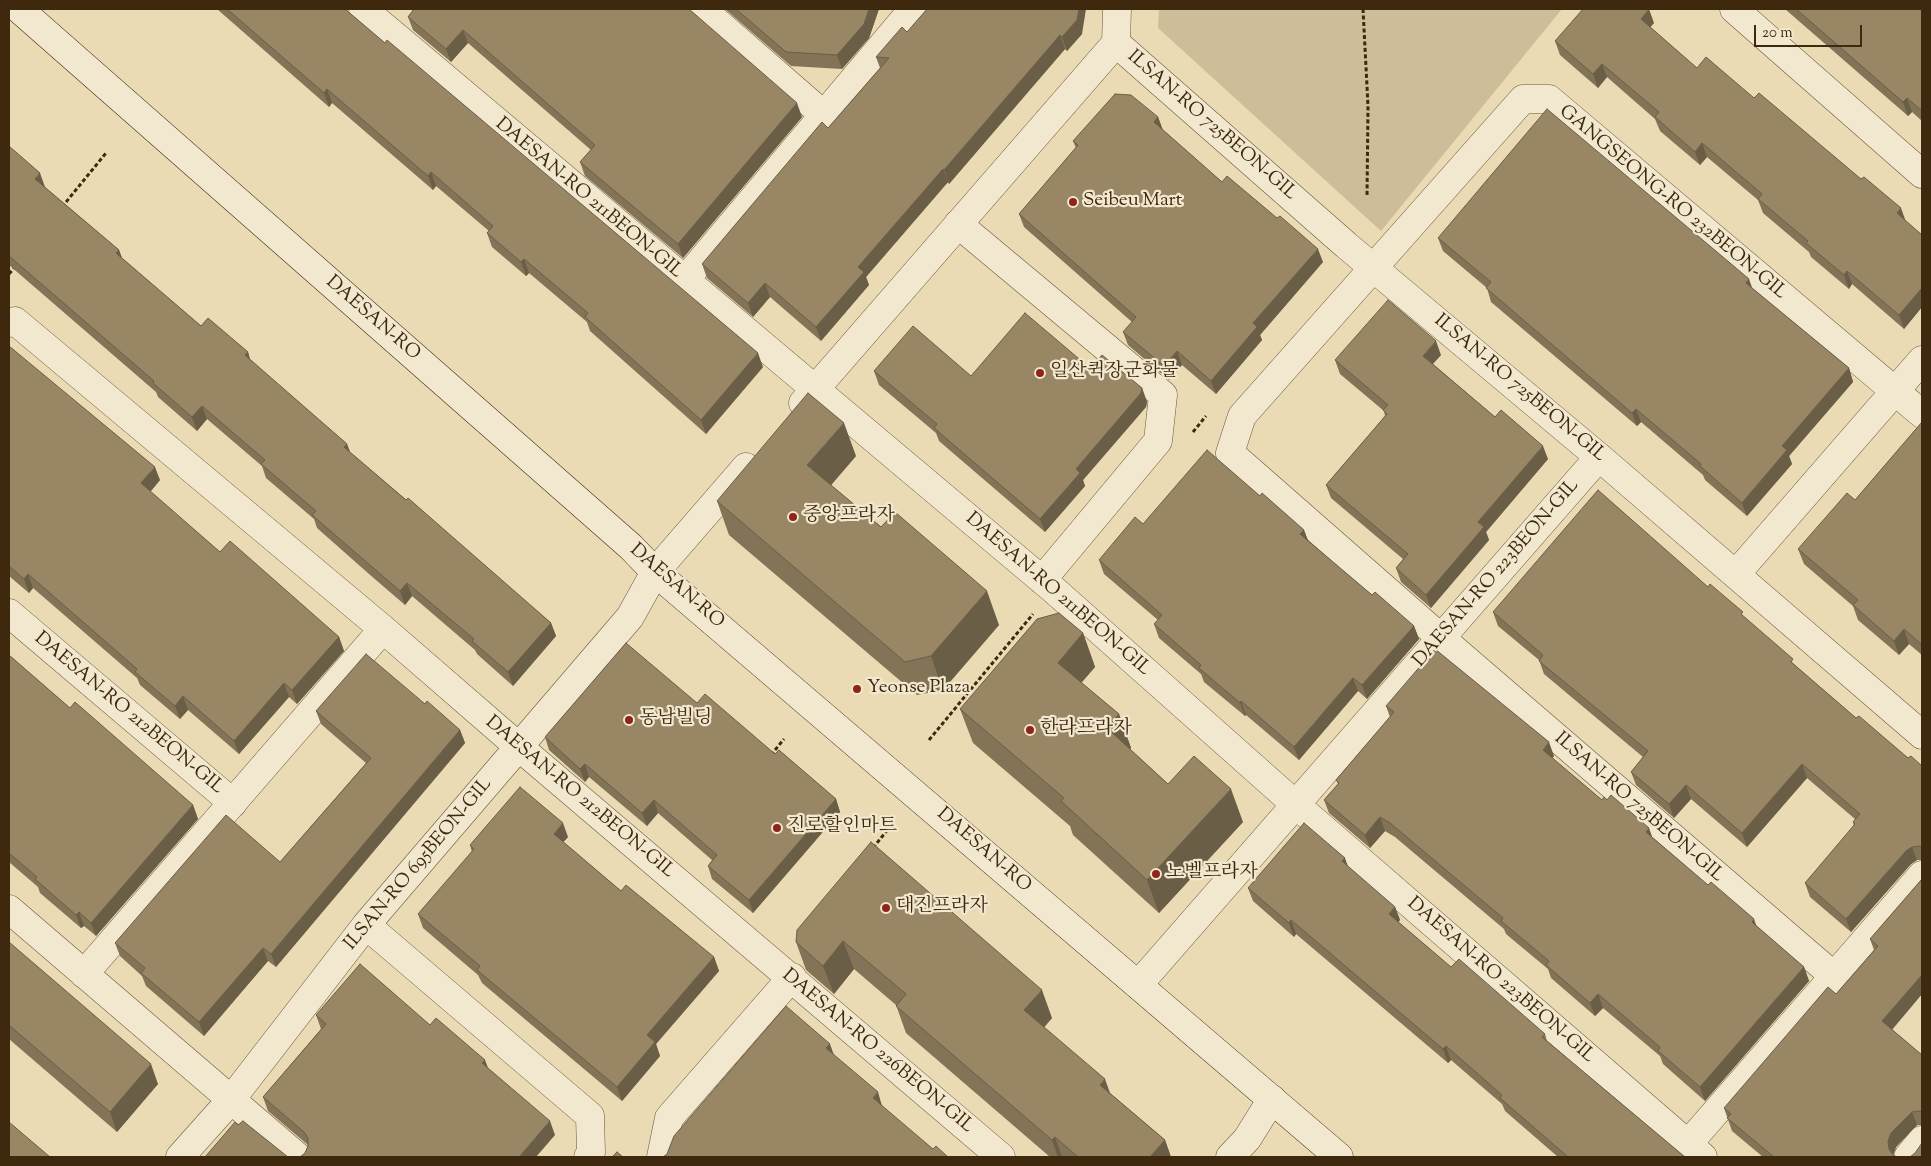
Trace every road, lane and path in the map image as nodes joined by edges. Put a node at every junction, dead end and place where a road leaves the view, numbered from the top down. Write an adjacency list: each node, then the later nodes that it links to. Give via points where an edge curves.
1 (18, 9): 27 (street, DAESAN-RO, via 631,547)
2 (363, 9): 18 (street, DAESAN-RO 211BEON-GIL)
3 (702, 9): 9 (street)
4 (913, 9): 9 (street)
5 (1117, 9): 8 (street)
6 (1363, 9): 12 (path, via 1368,106)
7 (1734, 9): 11 (street)
8 (1116, 43): 14 (street); 16 (street, ILSAN-RO 725BEON-GIL)
9 (825, 116): 18 (street)
10 (106, 153): 13 (path)
11 (1922, 174)
12 (1367, 197)
13 (57, 214)
14 (958, 224): 21 (street); 29 (street, via 1163,395 1158,441)
15 (21, 259): 17 (path)
16 (1374, 267): 22 (street, GANGSEONG-RO 232BEON-GIL, via 1523,99 1549,99); 26 (street, ILSAN-RO 725BEON-GIL); 33 (street, GANGSEONG-RO 232BEON-GIL, via 1242,416 1230,453)
17 (9, 274)
18 (684, 281): 21 (street, DAESAN-RO 211BEON-GIL)
19 (9, 323): 32 (street, DAESAN-RO 212BEON-GIL, via 15,321)
20 (1922, 360): 22 (street)
21 (814, 389): 24 (street); 29 (street, DAESAN-RO 211BEON-GIL)
22 (1896, 390): 23 (street, GANGSEONG-RO 232BEON-GIL); 28 (street)
23 (1922, 414)
24 (789, 418)
25 (763, 448): 27 (street)
26 (1599, 457): 28 (street, ILSAN-RO 725BEON-GIL); 33 (street, DAESAN-RO 223BEON-GIL)
27 (655, 572): 37 (street, ILSAN-RO 695BEON-GIL, via 630,617); 49 (street, DAESAN-RO)
28 (1736, 574): 34 (street, ILSAN-RO 725BEON-GIL)
29 (1042, 580): 40 (street, DAESAN-RO 211BEON-GIL)
30 (1036, 610): 36 (path)
31 (9, 613): 39 (street, DAESAN-RO 212BEON-GIL)
32 (382, 629): 37 (street, DAESAN-RO 212BEON-GIL); 39 (street, DAESAN-RO 212BEON-GIL)
33 (1440, 638): 40 (street, DAESAN-RO 223BEON-GIL); 48 (street, ILSAN-RO 725BEON-GIL)
34 (1922, 734)
35 (784, 739): 38 (path)
36 (929, 740)
37 (519, 747): 45 (street, ILSAN-RO 695BEON-GIL); 46 (street, DAESAN-RO 212BEON-GIL)
38 (766, 762)
39 (234, 803): 47 (street)
40 (1296, 804): 49 (street, DAESAN-RO 223BEON-GIL); 53 (street, DAESAN-RO 223BEON-GIL)
41 (893, 823): 42 (path)
42 (869, 853)
43 (1922, 875): 48 (street)
44 (9, 909): 47 (street)
45 (366, 925): 51 (street, ILSAN-RO 695BEON-GIL); 56 (street, via 590,1116 591,1153)
46 (784, 972): 57 (street, via 669,1118); 58 (street, DAESAN-RO 226BEON-GIL)
47 (84, 974): 51 (street)
48 (1835, 977): 53 (street)
49 (1138, 985): 50 (street, DAESAN-RO)
50 (1272, 1099): 59 (street, via 1247,1139); 60 (street, DAESAN-RO)
51 (230, 1100): 54 (street, ILSAN-RO 695BEON-GIL); 55 (street)
52 (1922, 1140): 61 (street)
53 (1696, 1151)
54 (180, 1157)
55 (298, 1157)
56 (588, 1157)
57 (660, 1157)
58 (1001, 1157)
59 (1230, 1157)
60 (1340, 1157)
61 (1908, 1157)

